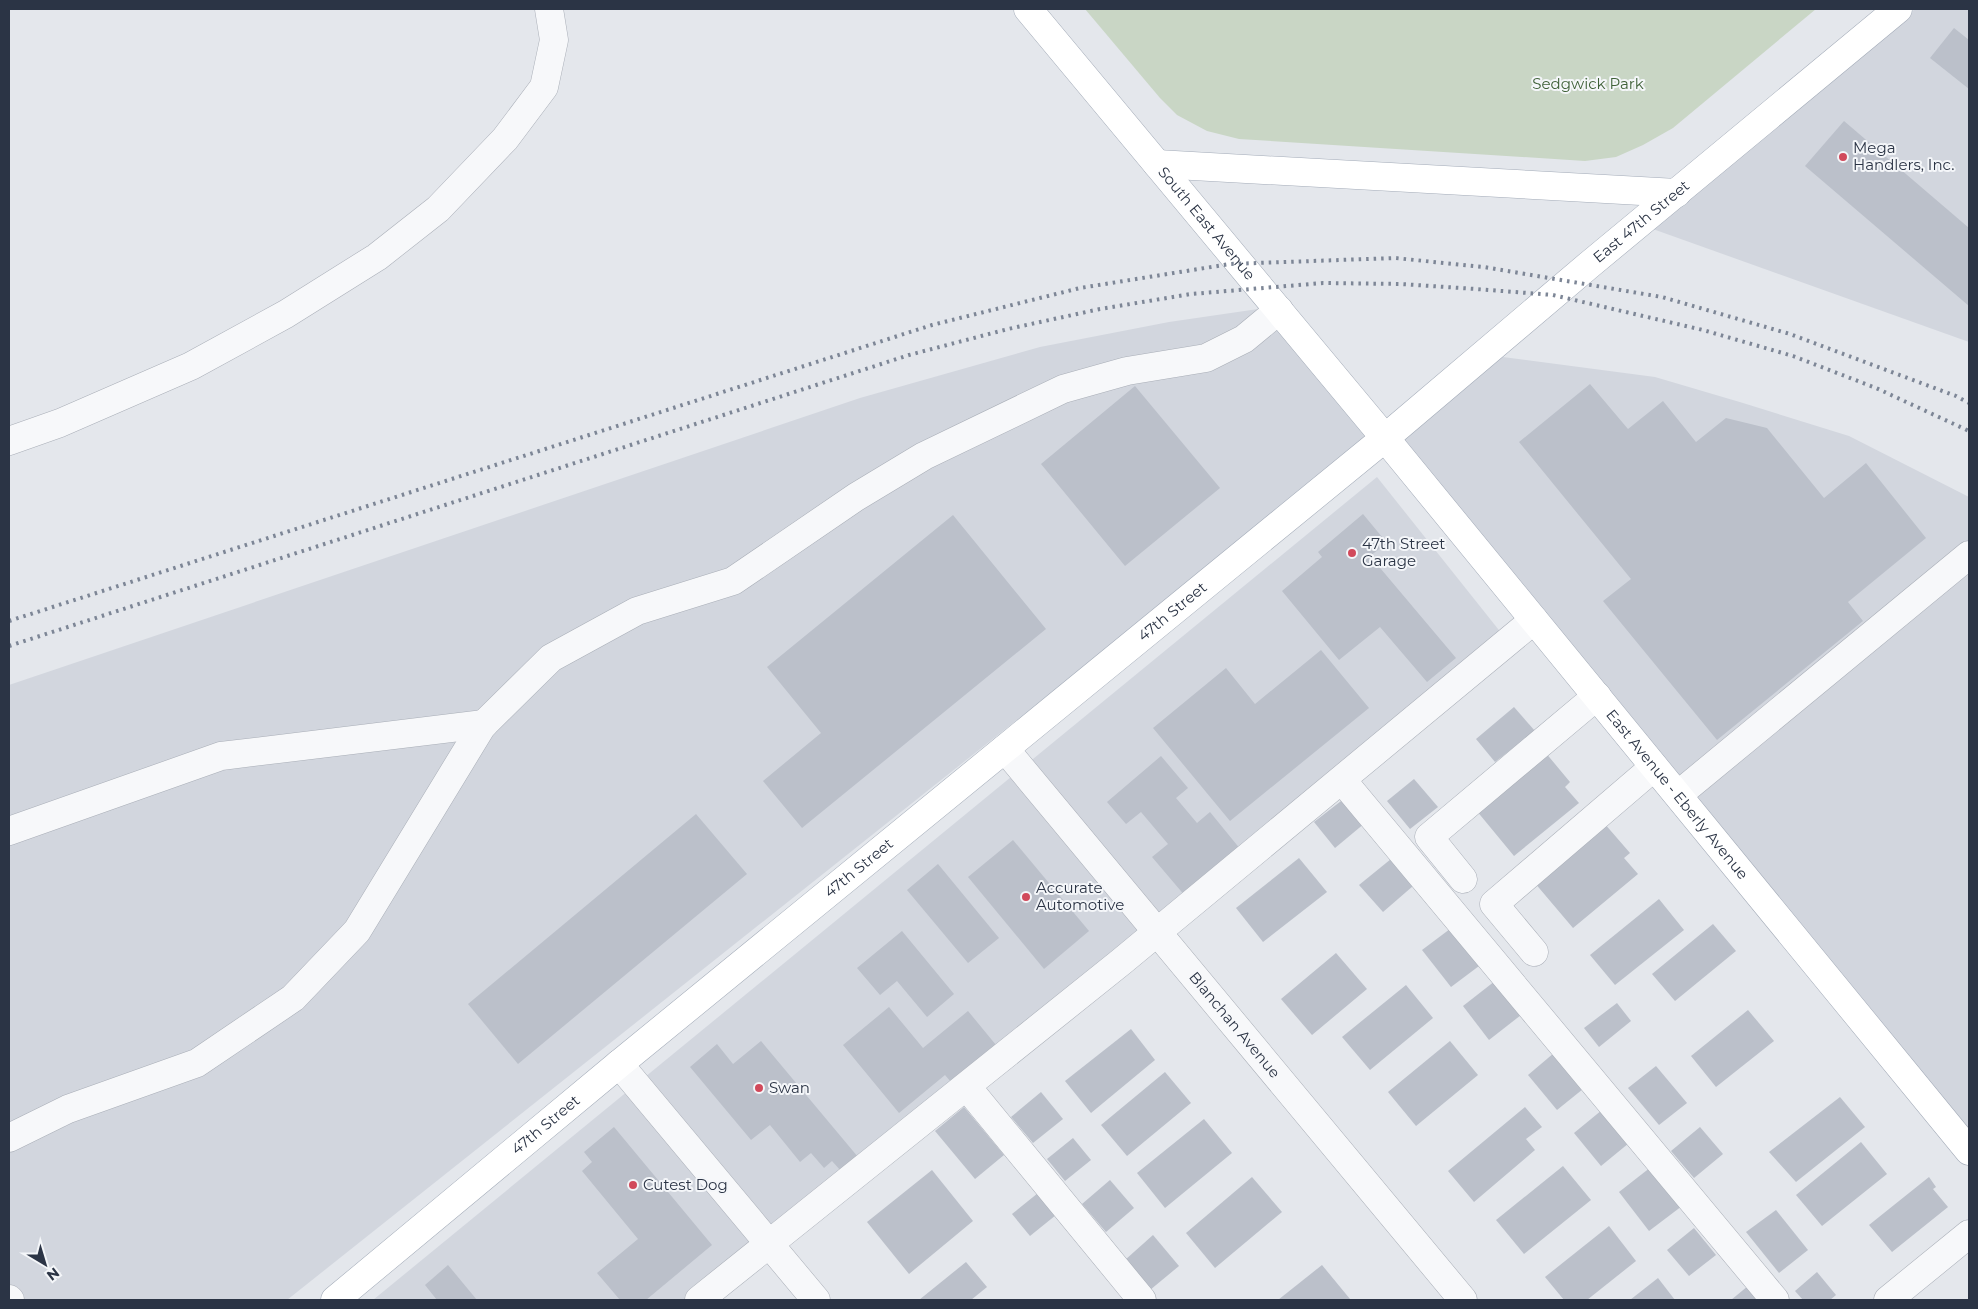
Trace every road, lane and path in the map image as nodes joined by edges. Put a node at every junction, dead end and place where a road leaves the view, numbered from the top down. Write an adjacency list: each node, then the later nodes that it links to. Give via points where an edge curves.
1 (549, 9): 8 (street, via 554,40 544,87 505,140 438,209 377,257 286,314 191,366 60,423)
2 (1028, 9): 4 (main road, South East Avenue)
3 (1898, 9): 5 (main road, East 47th Street)
4 (1157, 164): 5 (main road); 6 (main road, South East Avenue)
5 (1677, 192): 7 (main road, East 47th Street)
6 (1279, 310): 7 (main road, South East Avenue); 12 (street, via 1244,338 1206,358 1127,371 1063,389 924,456 856,497 733,581 637,611 551,658)
7 (1385, 438): 10 (main road, East Avenue - Eberly Avenue); 13 (main road, 47th Street)
8 (9, 441)
9 (1969, 555): 16 (street)
10 (1534, 620): 11 (main road, East Avenue - Eberly Avenue); 15 (street)
11 (1597, 696): 14 (main road, East Avenue - Eberly Avenue); 18 (street, via 1429,837)
12 (484, 724): 17 (street, via 221,756); 23 (street, via 357,931 293,998 197,1063 68,1109)
13 (1005, 749): 19 (street, Blanchan Avenue); 21 (main road, 47th Street)
14 (1654, 767): 16 (main road, East Avenue - Eberly Avenue); 20 (street, via 1494,904)
15 (1342, 780): 19 (street); 32 (street)
16 (1679, 794): 24 (main road, East Avenue - Eberly Avenue)
17 (9, 831)
18 (1463, 879)
19 (1158, 933): 22 (street); 31 (street, Blanchan Avenue)
20 (1534, 952)
21 (619, 1064): 26 (street); 27 (main road, 47th Street)
22 (967, 1087): 26 (street); 30 (street)
23 (9, 1138)
24 (1969, 1151)
25 (1969, 1234): 33 (street)
26 (770, 1245): 28 (street); 29 (street)
27 (335, 1300)
28 (699, 1300)
29 (816, 1300)
30 (1142, 1300)
31 (1463, 1300)
32 (1775, 1300)
33 (1888, 1300)

